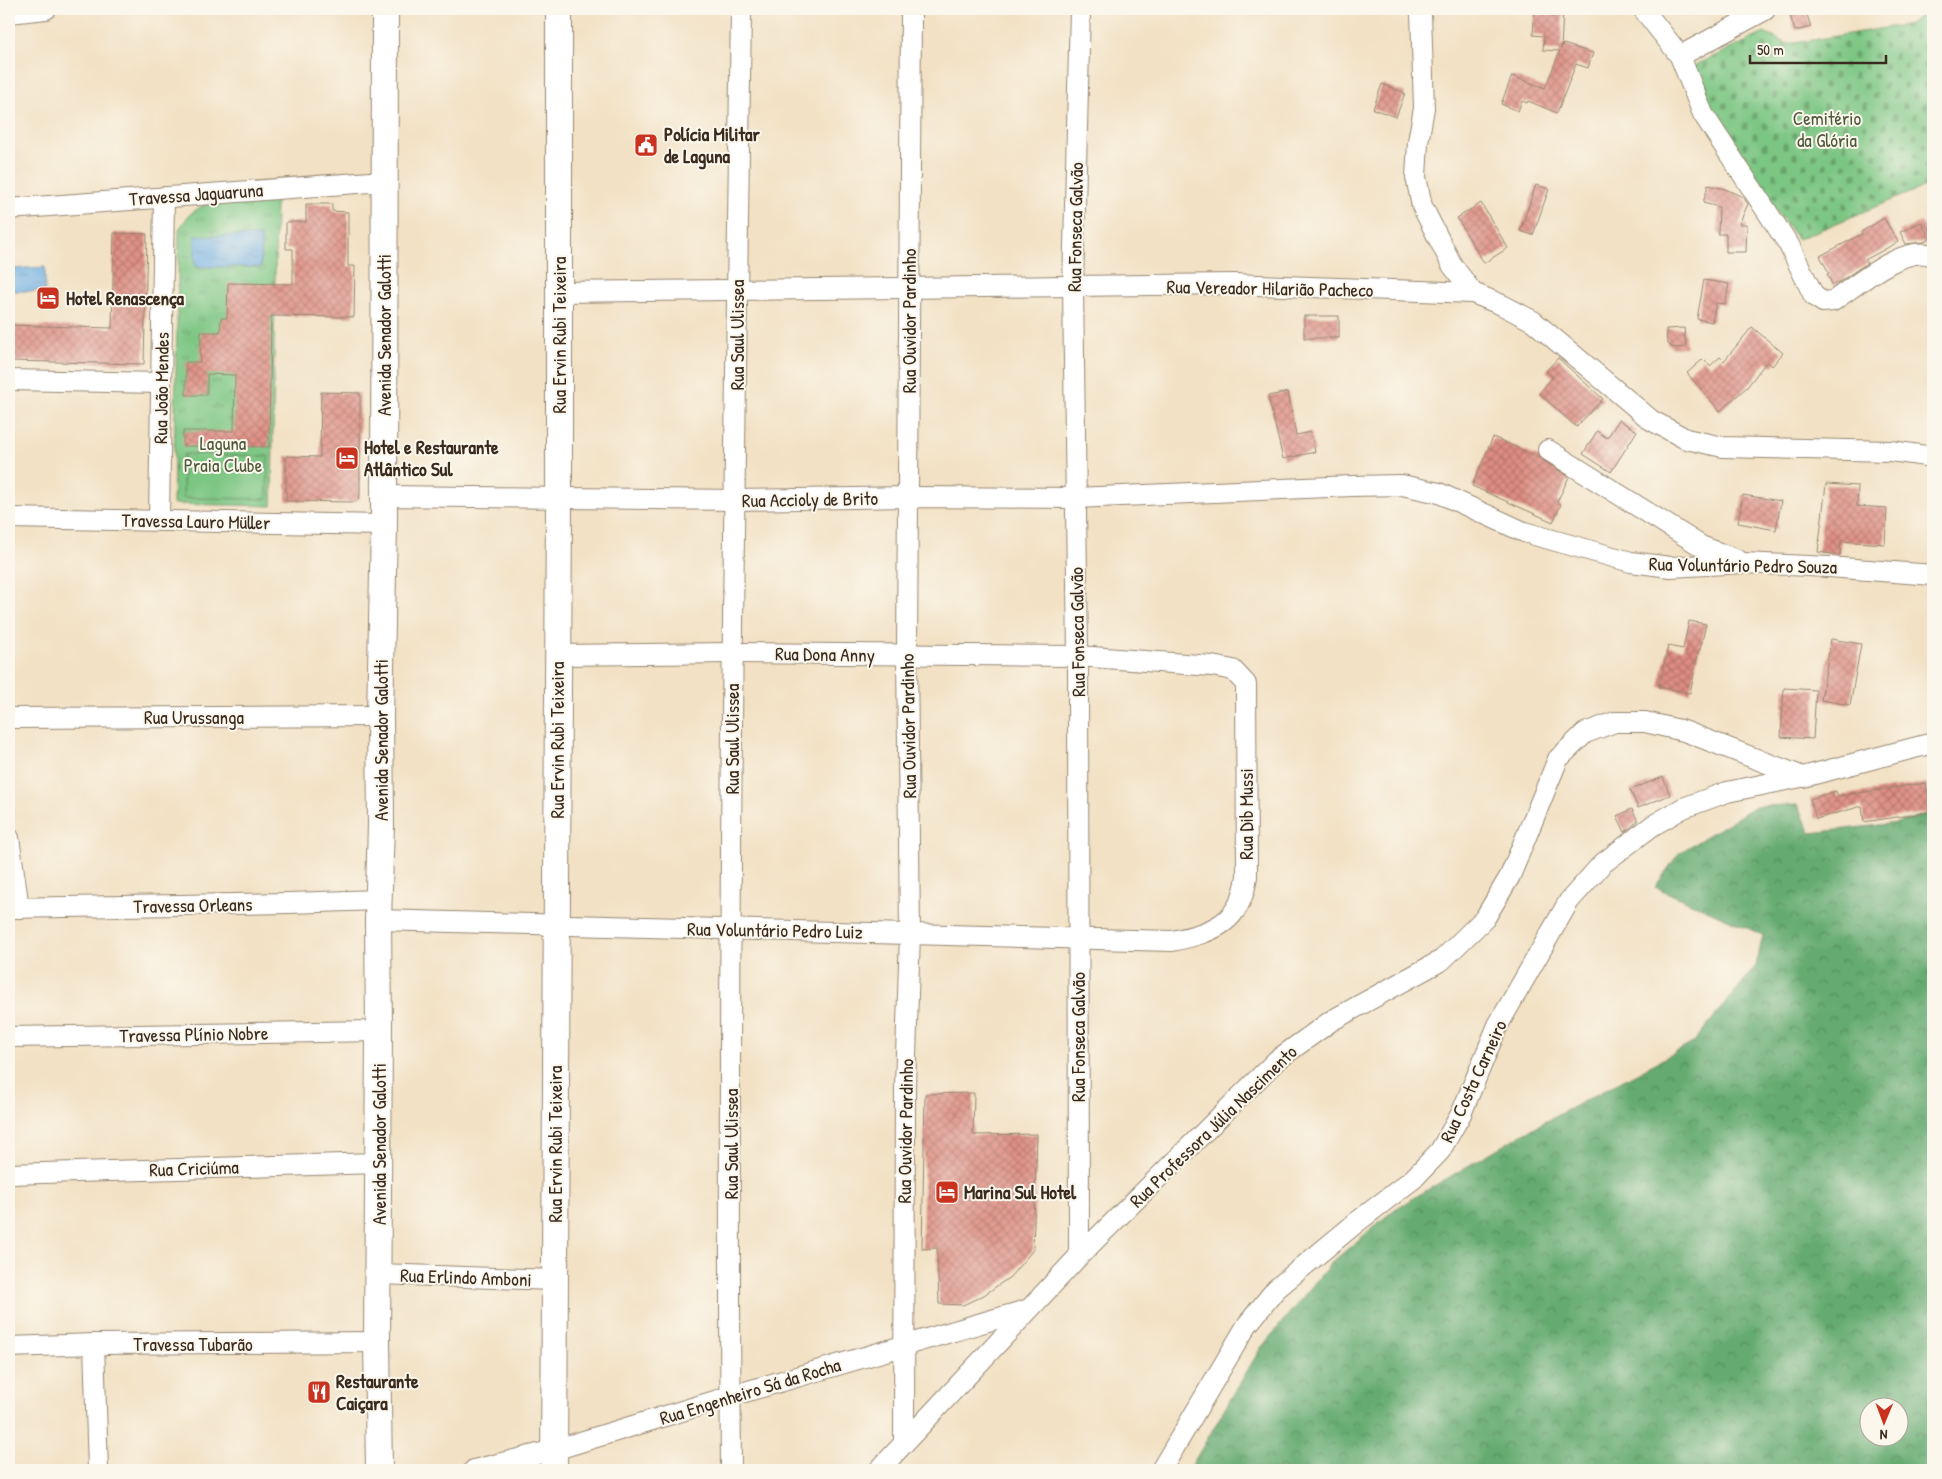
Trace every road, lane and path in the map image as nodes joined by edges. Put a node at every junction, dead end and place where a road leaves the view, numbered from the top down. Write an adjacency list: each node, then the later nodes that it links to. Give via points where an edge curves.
1 (46, 9): 9 (street)
2 (385, 9): 12 (main road, Avenida Senador Galotti)
3 (559, 9): 19 (main road, Rua Ervin Rubi Teixeira)
4 (741, 9): 18 (street, Rua Saul Ulissea)
5 (911, 9): 17 (street, Rua Ouvidor Pardinho)
6 (1080, 9): 16 (street, Rua Fonseca Galvão)
7 (1643, 9): 11 (street)
8 (1765, 10): 11 (street)
9 (9, 13)
10 (1421, 13): 20 (street, via 1424,108 1416,177 1422,206 1452,265)
11 (1680, 56): 15 (street, via 1703,114 1789,245 1814,296 1824,302 1833,301 1896,258 1926,252)
12 (384, 181): 13 (street, Travessa Jaguaruna); 26 (main road, Avenida Senador Galotti)
13 (164, 197): 14 (street, Travessa Jaguaruna); 22 (street, Rua João Mendes)
14 (9, 209)
15 (1933, 256)
16 (1073, 286): 17 (street, Rua Vereador Hilarião Pacheco); 20 (street, Rua Vereador Hilarião Pacheco, via 1233,284); 29 (street, Rua Fonseca Galvão)
17 (909, 288): 18 (street, Rua Vereador Hilarião Pacheco); 27 (street, Rua Ouvidor Pardinho)
18 (737, 290): 19 (street, Rua Vereador Hilarião Pacheco); 30 (street, Rua Saul Ulissea)
19 (559, 292): 28 (main road, Rua Ervin Rubi Teixeira)
20 (1473, 294): 24 (street, Rua Vereador Hilarião Pacheco, via 1533,321 1651,420 1686,439 1723,447 1891,451)
21 (9, 380): 22 (street)
22 (161, 383): 32 (street, Rua João Mendes)
23 (1548, 450): 34 (street, via 1701,546)
24 (1933, 457)
25 (1236, 492): 29 (street, Rua Accioly de Brito); 34 (street, Rua Voluntário Pedro Souza, via 1402,485 1439,493 1524,532 1631,562 1670,567)
26 (383, 496): 28 (street, Rua Accioly de Brito); 33 (main road, Avenida Senador Galotti)
27 (908, 497): 29 (street, Rua Accioly de Brito); 30 (street, Rua Accioly de Brito); 37 (street, Rua Ouvidor Pardinho)
28 (559, 498): 30 (street, Rua Accioly de Brito); 38 (main road, Rua Ervin Rubi Teixeira)
29 (1075, 498): 39 (street, Rua Fonseca Galvão)
30 (736, 500): 36 (street, Rua Saul Ulissea)
31 (9, 518): 32 (street, Travessa Lauro Müller)
32 (159, 520): 33 (street, Travessa Lauro Müller)
33 (384, 525): 41 (main road, Avenida Senador Galotti)
34 (1744, 563): 35 (street, Rua Voluntário Pedro Souza)
35 (1933, 575)
36 (732, 653): 37 (street, Rua Dona Anny); 38 (street, Rua Dona Anny); 49 (street, Rua Saul Ulissea)
37 (907, 654): 39 (street, Rua Dona Anny); 50 (street, Rua Ouvidor Pardinho)
38 (557, 655): 48 (main road, Rua Ervin Rubi Teixeira)
39 (1078, 656): 40 (street, Rua Dona Anny); 51 (street, Rua Fonseca Galvão)
40 (1212, 666): 52 (street, Rua Dib Mussi, via 1233,670 1246,684 1245,892 1237,908 1222,924 1201,935)
41 (380, 716): 42 (street, Rua Urussanga); 47 (main road, Avenida Senador Galotti)
42 (9, 718)
43 (1933, 743): 44 (street)
44 (1803, 777): 57 (street, Rua Professora Júlia Nascimento, via 1684,732 1645,722 1614,722 1585,733 1558,759 1510,876 1485,918 1442,960 1331,1021 1277,1060); 73 (street, Rua Costa Carneiro, via 1727,792 1683,808 1652,826 1602,864 1569,900 1498,1025 1461,1114 1440,1151 1413,1179 1276,1289 1247,1325)
45 (9, 838): 46 (street)
46 (14, 908): 47 (street, Travessa Orleans, via 290,903)
47 (378, 910): 48 (street, Rua Voluntário Pedro Luiz); 53 (main road, Avenida Senador Galotti)
48 (557, 925): 49 (street, Rua Voluntário Pedro Luiz); 59 (main road, Rua Ervin Rubi Teixeira)
49 (731, 930): 50 (street, Rua Voluntário Pedro Luiz); 65 (street, Rua Saul Ulissea)
50 (910, 933): 51 (street, Rua Voluntário Pedro Luiz); 63 (street, Rua Ouvidor Pardinho, via 905,1086)
51 (1078, 940): 52 (street, Rua Voluntário Pedro Luiz); 57 (street, Rua Fonseca Galvão)
52 (1172, 941)
53 (379, 1031): 54 (street, Travessa Plínio Nobre); 55 (main road, Avenida Senador Galotti)
54 (9, 1037)
55 (378, 1163): 56 (street, Rua Criciúma); 58 (main road, Avenida Senador Galotti)
56 (9, 1174)
57 (1079, 1256): 60 (street, Rua Professora Júlia Nascimento)
58 (378, 1274): 59 (street, Rua Erlindo Amboni); 61 (main road, Avenida Senador Galotti)
59 (555, 1280): 67 (main road, Rua Ervin Rubi Teixeira)
60 (1026, 1310): 63 (street, Rua Engenheiro Sá da Rocha); 66 (street, Rua Professora Júlia Nascimento)
61 (377, 1342): 62 (street, Travessa Tubarão); 69 (main road, Avenida Senador Galotti)
62 (94, 1344): 64 (street, Travessa Tubarão); 68 (street)
63 (904, 1346): 65 (street, Rua Engenheiro Sá da Rocha); 66 (street, Rua Ouvidor Pardinho)
64 (9, 1347)
65 (731, 1396): 67 (street, Rua Engenheiro Sá da Rocha); 71 (street, Rua Saul Ulissea)
66 (904, 1443): 72 (street, Rua Professora Júlia Nascimento)
67 (554, 1460): 70 (street, Rua Engenheiro Sá da Rocha)
68 (98, 1470)
69 (379, 1470)
70 (474, 1470)
71 (731, 1470)
72 (879, 1470)
73 (1161, 1470)

